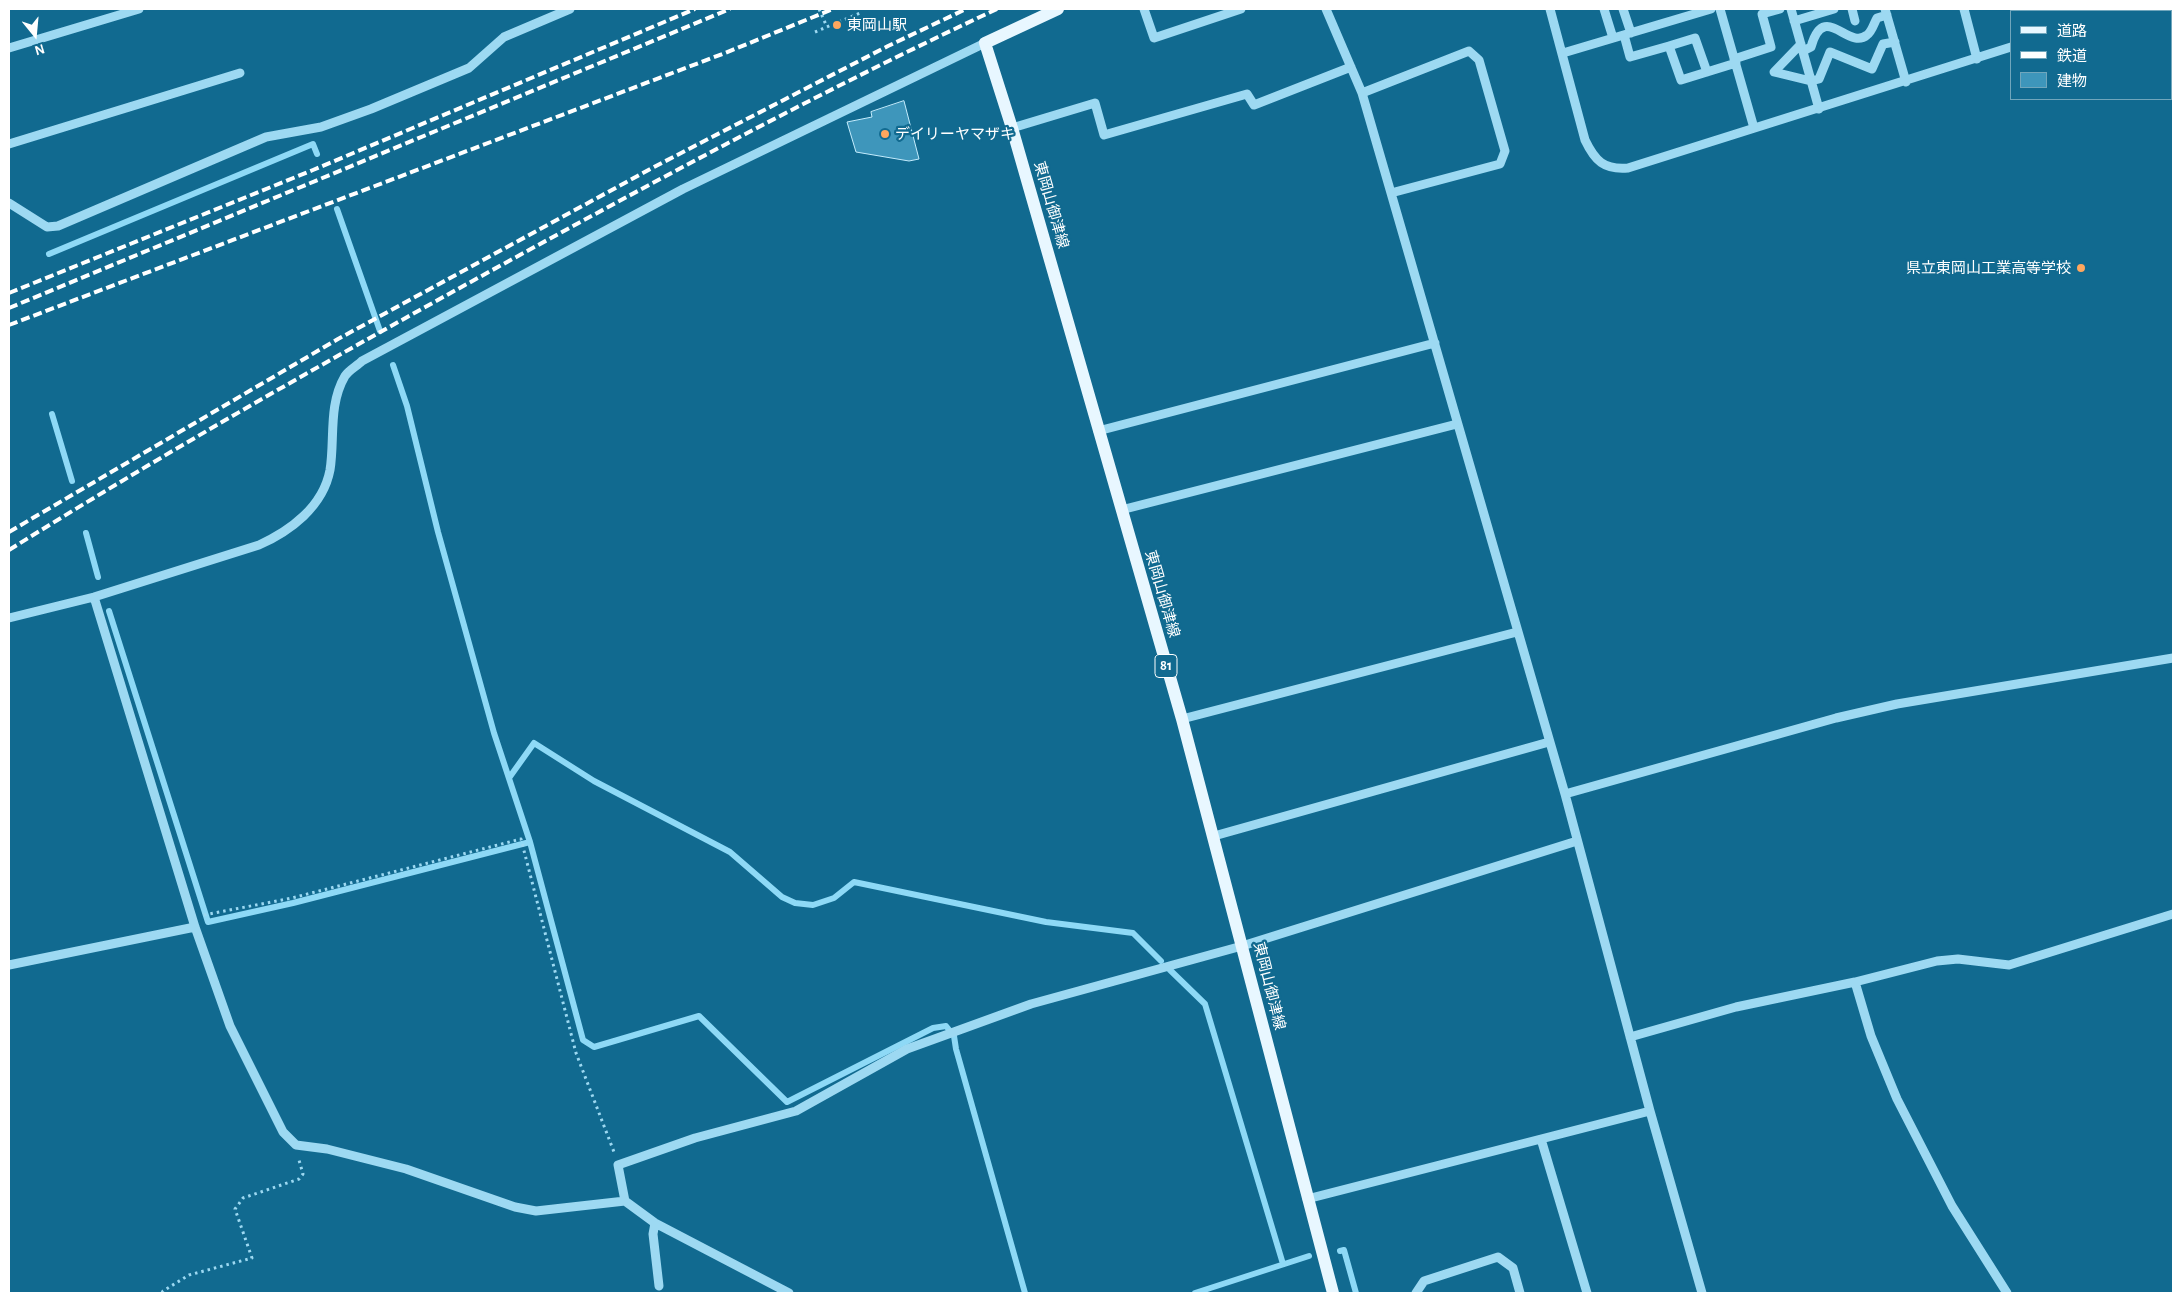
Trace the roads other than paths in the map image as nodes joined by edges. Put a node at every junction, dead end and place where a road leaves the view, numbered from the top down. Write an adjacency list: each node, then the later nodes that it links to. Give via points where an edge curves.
1 (139, 9): 30 (street)
2 (570, 9): 45 (street, via 504,36 469,68 321,127 266,137 58,226 46,227)
3 (1058, 9): 26 (main road)
4 (1144, 9): 5 (street, via 1154,38)
5 (1241, 9)
6 (1326, 9): 34 (street)
7 (1550, 9): 31 (street)
8 (1604, 9): 23 (street)
9 (1623, 9): 22 (street)
10 (1711, 9): 22 (street)
11 (1720, 9): 33 (street)
12 (1780, 9): 33 (street, via 1762,14 1771,47)
13 (1791, 9): 20 (street)
14 (1834, 9): 17 (street)
15 (1852, 9): 19 (street)
16 (1964, 9): 32 (street)
17 (1821, 11): 20 (street)
18 (1886, 12): 24 (street); 28 (street, via 1877,18 1869,34 1861,39 1853,39 1833,25 1825,25 1818,28 1811,47)
19 (1855, 20)
20 (1794, 21): 28 (street)
21 (2172, 30): 25 (street)
22 (1627, 34): 23 (street); 27 (street, via 1630,57)
23 (1612, 38): 31 (street)
24 (1895, 42): 37 (street, via 1883,44 1872,69 1830,52 1819,79); 38 (street)
25 (2173, 42)
26 (985, 43): 41 (main road, 東岡山御津線 / 81); 50 (street, via 683,189 362,361 346,375 339,389 332,420 330,472 317,500 292,526 259,545)
27 (1669, 46): 35 (street, via 1681,80); 35 (street, via 1695,38)
28 (1802, 47): 37 (street); 37 (street, via 1774,72)
29 (2010, 47): 32 (street)
30 (9, 48)
31 (1563, 53): 42 (street, via 1585,140 1593,156 1614,169 1628,168)
32 (1978, 58): 38 (street)
33 (1735, 61): 35 (street); 42 (street)
34 (1351, 67): 39 (street); 41 (street, via 1254,106 1248,94 1104,135 1095,103)
35 (1707, 72)
36 (240, 73): 43 (street)
37 (1811, 81): 40 (street)
38 (1906, 82): 40 (street)
39 (1362, 93): 44 (street); 44 (street, via 1469,51 1479,60 1506,151 1500,164)
40 (1819, 109): 42 (street)
41 (1012, 128): 48 (main road, 東岡山御津線 / 81)
42 (1754, 128)
43 (9, 144)
44 (1391, 193): 46 (street)
45 (9, 203)
46 (1435, 343): 47 (street); 48 (street)
47 (1457, 424): 49 (street); 52 (street)
48 (1098, 431): 49 (main road, 東岡山御津線 / 81)
49 (1121, 510): 54 (main road, 東岡山御津線 / 81)
50 (94, 598): 51 (street); 60 (street)
51 (9, 618)
52 (1517, 632): 54 (street); 55 (street)
53 (2173, 658): 56 (street, via 1879,708)
54 (1182, 719): 57 (main road, 東岡山御津線 / 81)
55 (1549, 742): 56 (street); 57 (street)
56 (1566, 794): 58 (street)
57 (1214, 836): 61 (main road, 東岡山御津線 / 81)
58 (1576, 842): 61 (street); 64 (street)
59 (2173, 914): 63 (street, via 2009,965 1958,959 1937,961)
60 (194, 927): 62 (street); 68 (street, via 230,1026 284,1132 296,1145 406,1169 515,1207 536,1211)
61 (1242, 946): 67 (main road, 東岡山御津線 / 81); 68 (street, via 1111,980 955,1030 907,1049 796,1111 696,1138 618,1165)
62 (9, 965)
63 (1855, 982): 64 (street, via 1736,1007); 77 (street, via 1871,1036 1896,1099 1952,1206)
64 (1630, 1038): 65 (street)
65 (1650, 1112): 66 (street); 76 (street)
66 (1541, 1139): 67 (street); 75 (street)
67 (1307, 1199): 72 (main road, 東岡山御津線 / 81)
68 (625, 1201): 69 (street)
69 (655, 1223): 70 (street, via 653,1234); 71 (street)
70 (658, 1286)
71 (789, 1293)
72 (1333, 1293)
73 (1416, 1293): 74 (street, via 1424,1281 1498,1258 1513,1268)
74 (1520, 1293)
75 (1587, 1293)
76 (1702, 1293)
77 (2007, 1293)

